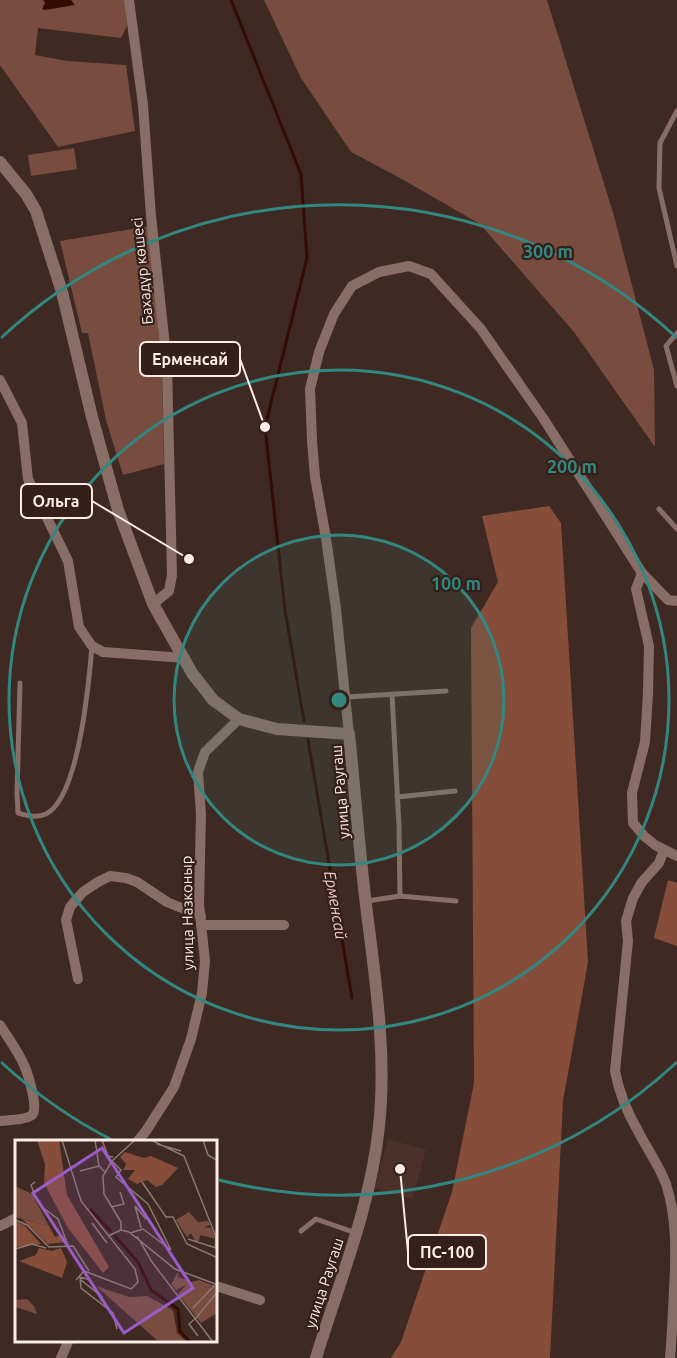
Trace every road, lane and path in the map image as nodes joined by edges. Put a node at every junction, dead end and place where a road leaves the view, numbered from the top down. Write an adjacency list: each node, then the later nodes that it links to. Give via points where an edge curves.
1 (129, 0): 12 (street, Бахадүр көшесі, via 143,105 167,364 172,575 169,591)
2 (677, 111): 4 (lane, via 660,143 659,188)
3 (0, 162): 12 (street, via 36,211 62,292 118,510)
4 (677, 266)
5 (677, 333): 7 (lane, via 666,346)
6 (0, 380): 13 (street, via 22,423 28,479 68,561 79,627)
7 (677, 386)
8 (659, 509): 9 (lane)
9 (677, 529)
10 (642, 573): 11 (street, via 668,600); 18 (street, улица Раугаш, via 543,418 480,329 431,274 409,266 379,272 352,286 334,314 310,389 315,477); 23 (street, via 636,589 649,646 648,693 645,742 632,794 633,823)
11 (677, 601)
12 (153, 604): 14 (street)
13 (92, 646): 14 (street, via 103,652); 15 (lane, via 84,717 71,778 58,802 48,813 38,816 18,813)
14 (185, 658): 19 (street, via 213,700)
15 (20, 683)
16 (446, 691): 17 (lane)
17 (392, 694): 18 (lane); 22 (lane)
18 (346, 697): 20 (street, улица Раугаш)
19 (239, 719): 20 (street, via 277,729); 28 (street, улица Назконыр, via 205,752 198,772)
20 (349, 734): 27 (street, улица Раугаш)
21 (455, 791): 22 (lane)
22 (397, 797): 25 (lane)
23 (664, 850): 24 (street); 43 (street, via 633,898 626,921 628,941 615,1071 626,1108 667,1186 675,1221)
24 (677, 856)
25 (400, 896): 26 (lane); 27 (lane)
26 (456, 901)
27 (365, 902): 37 (street, улица Раугаш, via 377,992 382,1096 374,1164)
28 (201, 920): 29 (street); 30 (street, via 137,882 110,876 83,892 70,907 66,920); 33 (street, улица Назконыр, via 205,961 191,1039 174,1087)
29 (284, 925)
30 (78, 979)
31 (0, 1025): 32 (street, via 24,1066 35,1103 32,1115)
32 (0, 1121)
33 (139, 1140)
34 (15, 1218): 35 (street)
35 (0, 1226)
36 (301, 1231): 37 (lane, via 316,1219)
37 (356, 1233): 42 (street, улица Раугаш)
38 (218, 1287): 39 (street)
39 (260, 1300)
40 (67, 1343): 41 (street)
41 (61, 1358)
42 (316, 1358)
43 (670, 1358)

